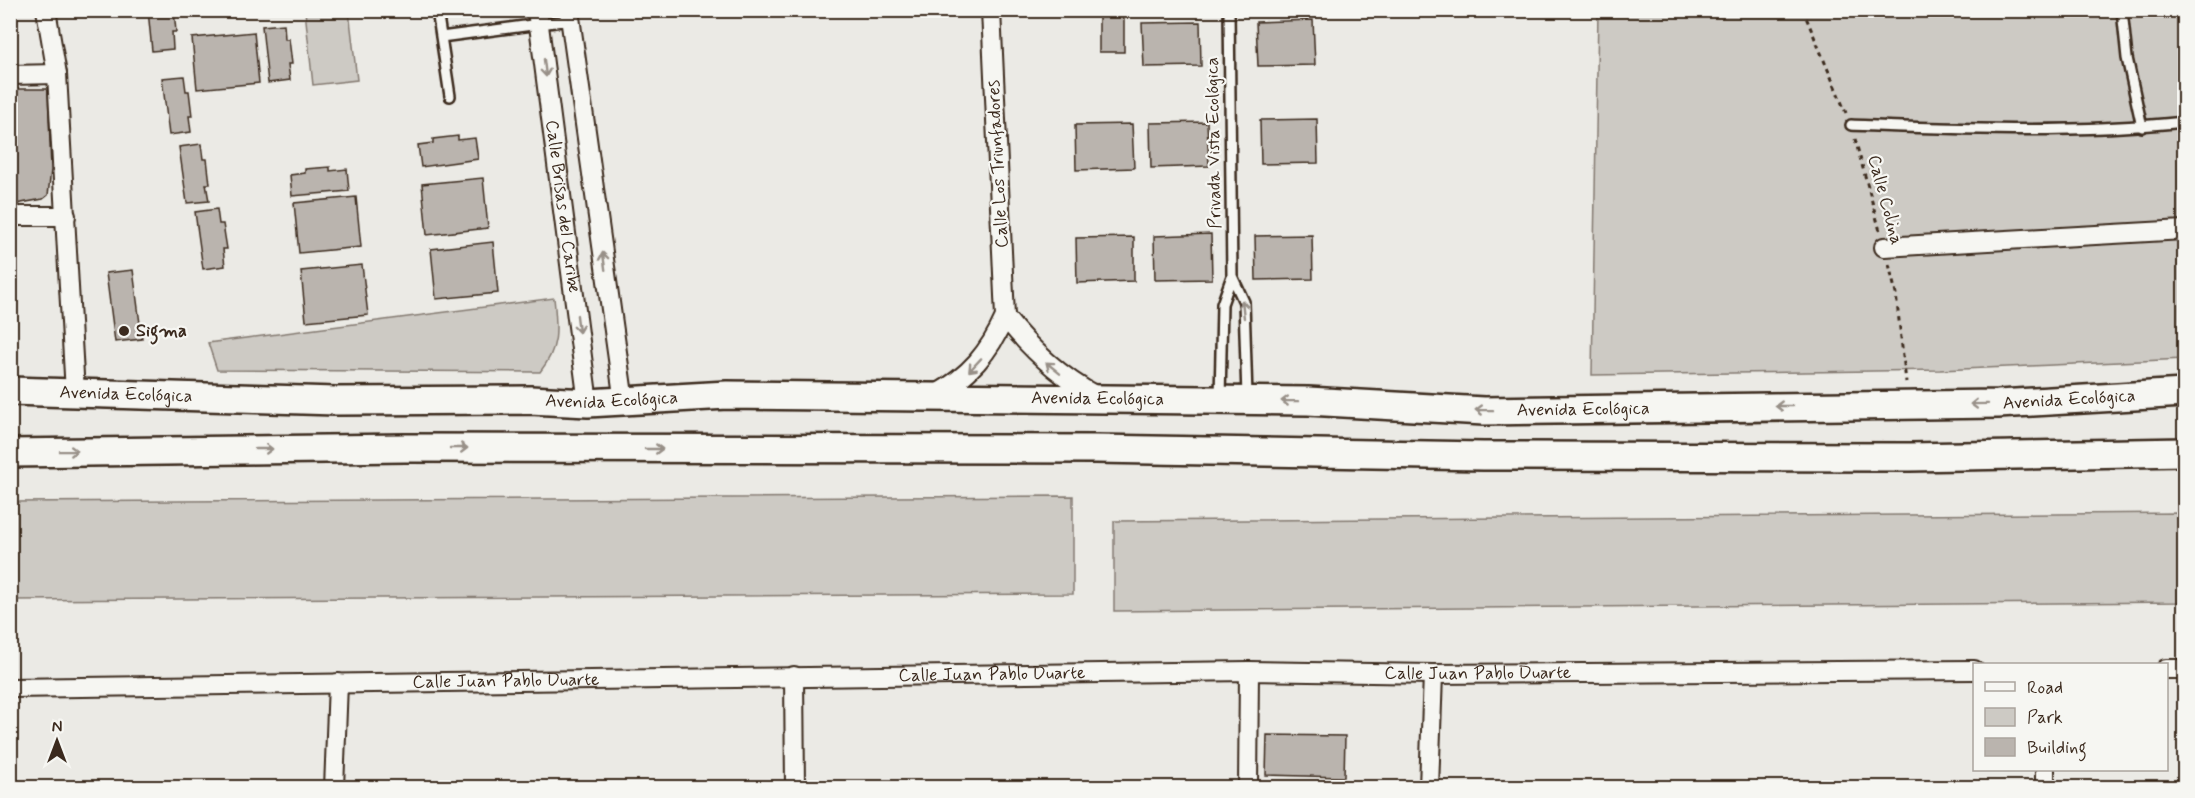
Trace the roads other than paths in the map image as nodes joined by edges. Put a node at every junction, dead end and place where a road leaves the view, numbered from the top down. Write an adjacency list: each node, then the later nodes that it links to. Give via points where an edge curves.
1 (46, 10): 10 (street)
2 (458, 10): 6 (lane)
3 (991, 10): 21 (street, Calle Los Triunfadores)
4 (1229, 10): 20 (lane, Privada Vista Ecológica)
5 (2122, 10): 15 (lane, via 2127,58)
6 (437, 12): 9 (lane)
7 (569, 15): 8 (lane); 29 (street, Calle Brisas del Caribe, one-way to 7)
8 (538, 17): 9 (lane); 30 (street, Calle Brisas del Caribe, one-way to 30)
9 (441, 38): 12 (lane)
10 (57, 74): 11 (street); 17 (street)
11 (10, 75)
12 (450, 96)
13 (2184, 123): 15 (lane)
14 (1851, 125): 15 (lane, via 1995,131)
15 (2142, 127)
16 (10, 216): 17 (street)
17 (66, 216): 23 (street)
18 (2184, 230): 19 (street)
19 (1884, 247)
20 (1233, 276): 27 (lane, Privada Vista Ecológica, via 1222,304); 28 (lane, Privada Vista Ecológica, one-way to 20, via 1244,302)
21 (1005, 317): 25 (street, Calle Los Triunfadores, one-way to 25, via 993,344 976,366 955,384); 26 (street, one-way to 21, via 1049,365)
22 (10, 391): 23 (main road, Avenida Ecológica)
23 (75, 393): 30 (main road, Avenida Ecológica)
24 (2184, 393): 28 (main road, Avenida Ecológica, one-way to 28, via 1998,404 1484,411)
25 (929, 398): 26 (main road, Avenida Ecológica); 29 (main road, Avenida Ecológica, via 727,395)
26 (1102, 399): 27 (main road, Avenida Ecológica)
27 (1220, 401): 28 (main road, Avenida Ecológica)
28 (1247, 401)
29 (624, 402): 30 (main road, Avenida Ecológica)
30 (588, 403)
31 (2184, 452): 32 (main road, one-way to 31, via 405,448 1096,449 1483,456 1910,457)
32 (10, 453)
33 (2168, 669): 34 (street)
34 (2184, 669)
35 (1973, 670): 37 (street, Calle Juan Pablo Duarte)
36 (1249, 671): 37 (street, Calle Juan Pablo Duarte); 38 (street, Calle Juan Pablo Duarte); 44 (street)
37 (1433, 674): 45 (street)
38 (794, 676): 39 (street, Calle Juan Pablo Duarte); 43 (street)
39 (338, 683): 40 (street, Calle Juan Pablo Duarte); 42 (street)
40 (10, 688)
41 (2045, 771): 46 (street)
42 (334, 788)
43 (795, 788)
44 (1248, 788)
45 (1429, 788)
46 (2045, 788)

